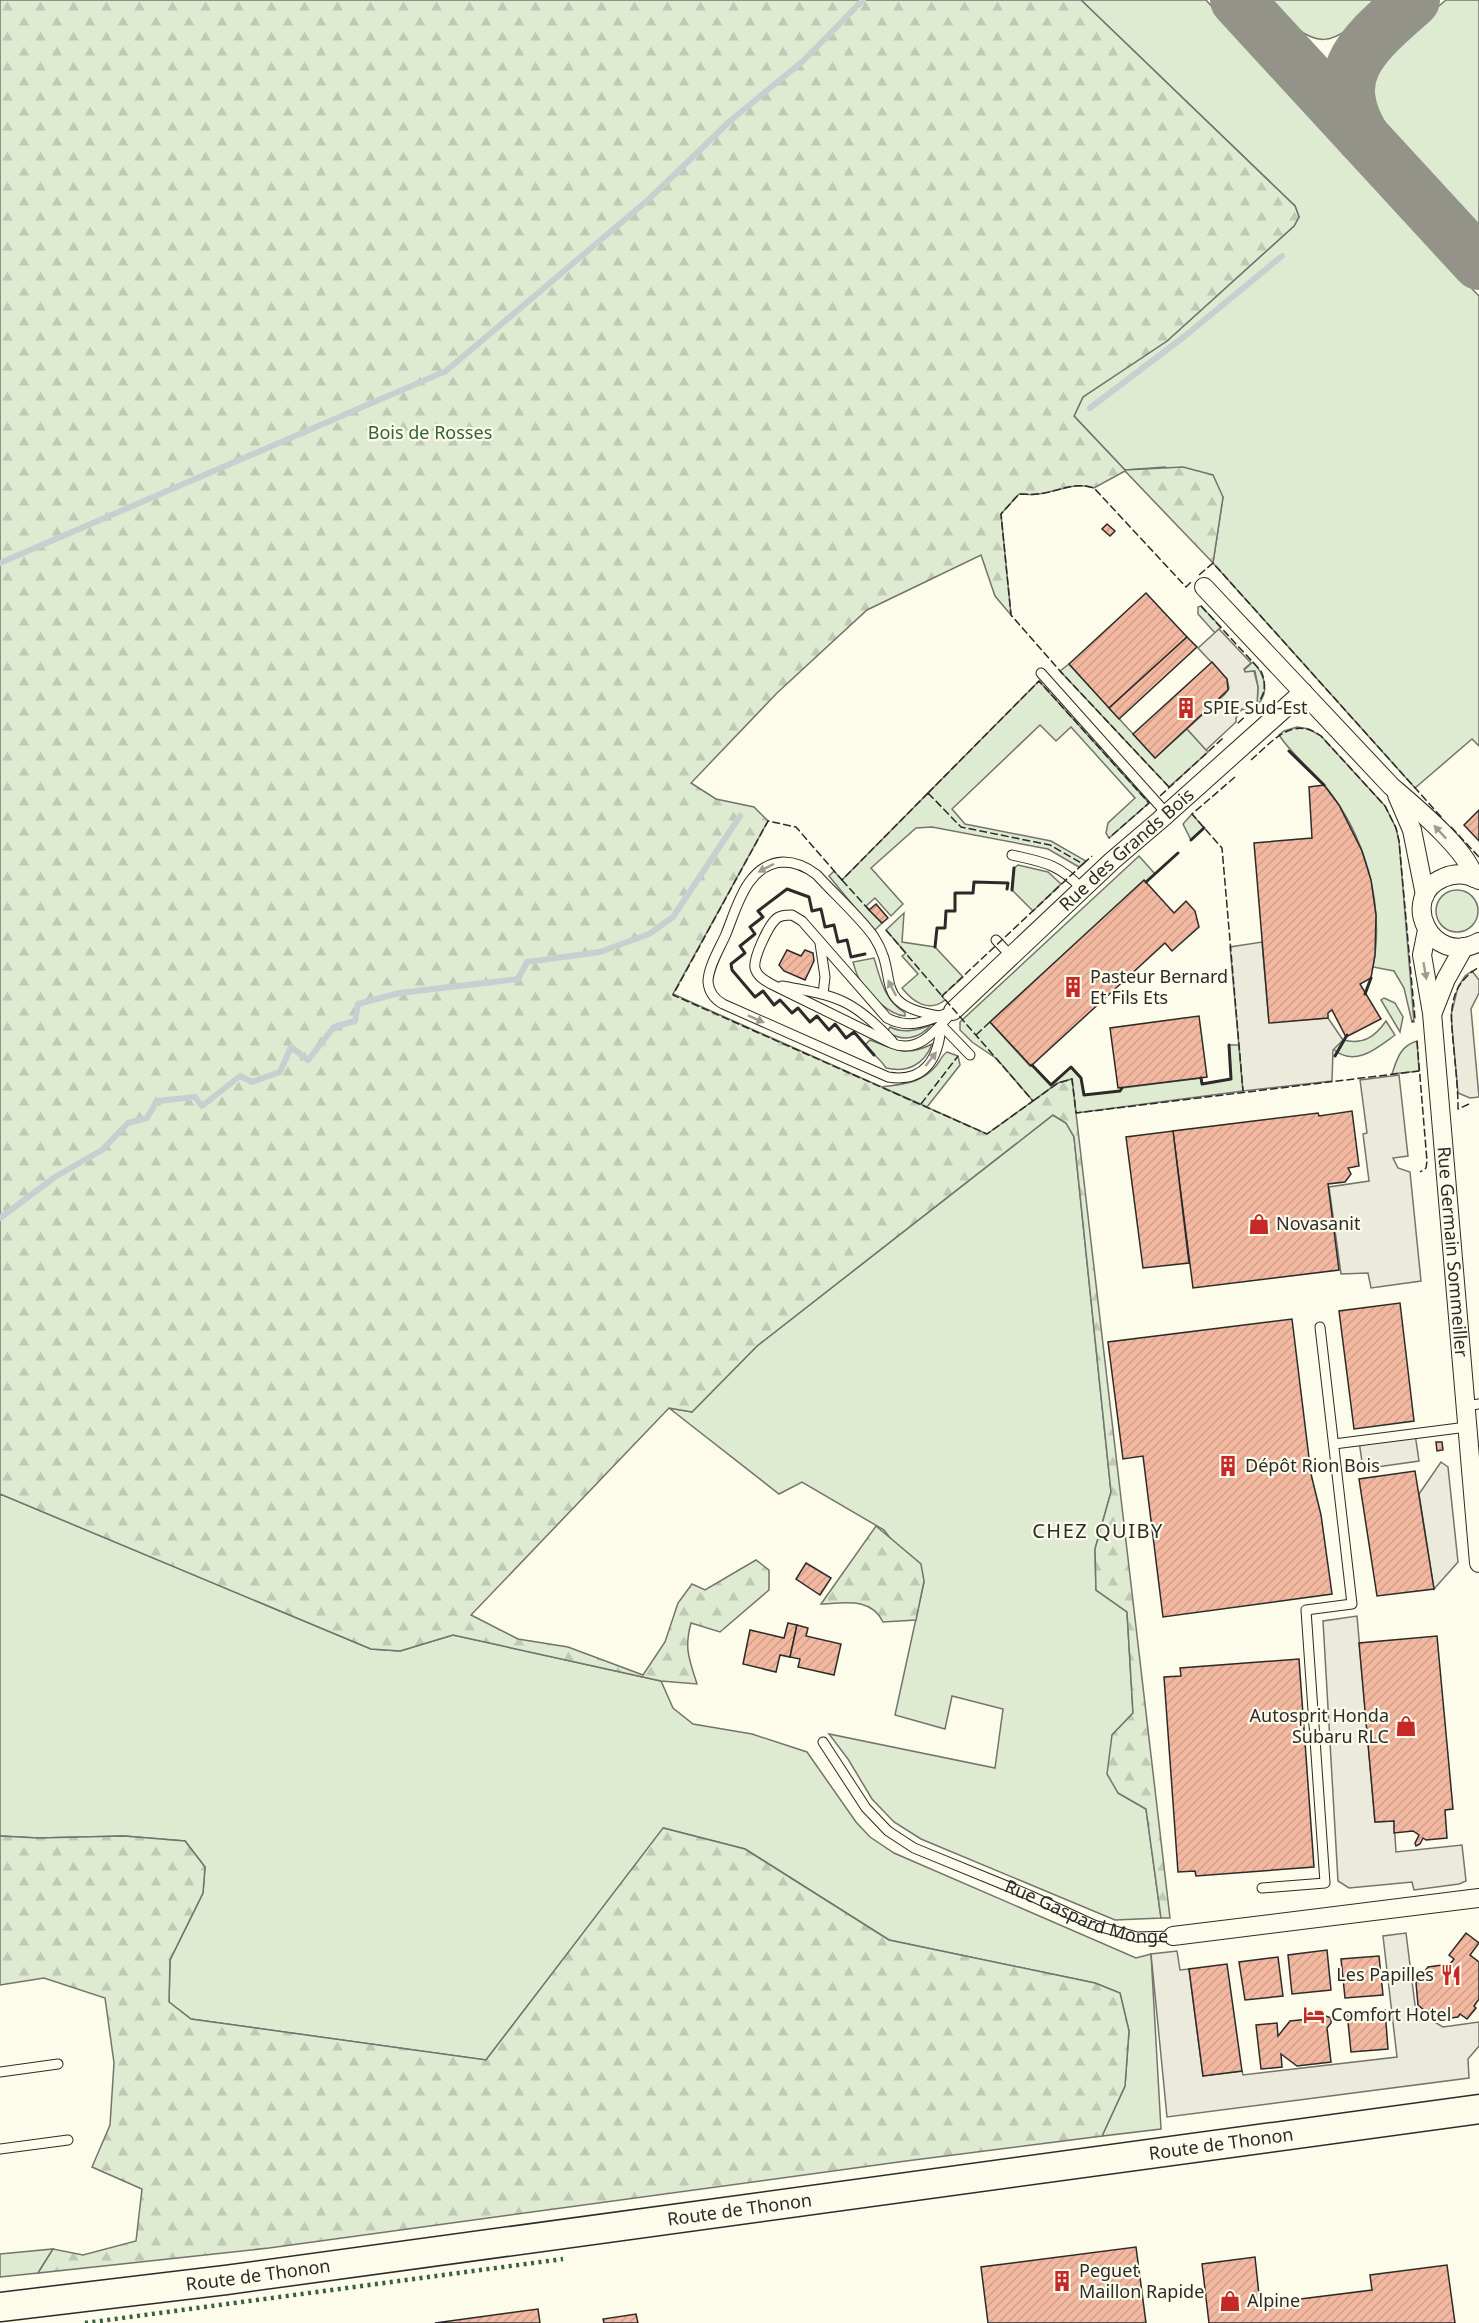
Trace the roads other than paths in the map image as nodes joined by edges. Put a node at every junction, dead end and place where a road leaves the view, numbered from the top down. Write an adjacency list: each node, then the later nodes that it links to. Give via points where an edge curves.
1 (1204, 587): 3 (street, Rue Germain Sommeiller)
2 (1041, 674): 5 (lane)
3 (1302, 692): 4 (street, Rue Germain Sommeiller); 5 (street, Rue des Grands Bois)
4 (1391, 786): 7 (street, Rue Germain Sommeiller, one-way to 4, via 1466,859); 9 (street, Rue Germain Sommeiller, via 1412,830)
5 (1167, 814): 8 (street, Rue des Grands Bois)
6 (1012, 855): 8 (lane, via 1054,866)
7 (1477, 879): 9 (street, Rue Germain Sommeiller, via 1460,874 1446,877)
8 (1081, 888): 14 (street, Rue des Grands Bois)
9 (1425, 895): 10 (street, Rue Germain Sommeiller, via 1422,909)
10 (1427, 930): 13 (street, Rue Germain Sommeiller, via 1443,944); 17 (street, Rue Germain Sommeiller, one-way to 17, via 1422,955)
11 (996, 940): 14 (lane)
12 (820, 942): 15 (lane, via 798,918 787,915 775,920 755,962 758,974); 16 (lane); 18 (lane, via 887,1018 914,1024)
13 (1472, 944): 17 (street, Rue Germain Sommeiller, via 1446,979)
14 (1010, 955): 18 (street, Rue des Grands Bois)
15 (771, 984): 16 (lane); 19 (lane)
16 (823, 994): 19 (lane, via 864,1013)
17 (1432, 1013): 22 (street, Rue Germain Sommeiller)
18 (944, 1017): 18 (lane, one-way to 18, via 916,1013 901,1003 890,988 874,937 813,872 789,862 763,868 747,884 708,978 713,996 723,1004 888,1077 909,1077 931,1062 938,1050); 19 (lane, via 931,1036 917,1044); 20 (lane)
19 (896, 1045)
20 (970, 1055)
21 (1320, 1327): 24 (lane)
22 (1472, 1405): 23 (street, Rue Germain Sommeiller)
23 (1467, 1427): 24 (lane); 25 (street, Rue Germain Sommeiller)
24 (1334, 1444): 27 (lane, via 1352,1604 1306,1610 1325,1883)
25 (1479, 1563)
26 (823, 1742): 29 (lane, Rue Gaspard Monge, via 866,1808 888,1831 914,1848 1094,1925 1137,1937)
27 (1262, 1888)
28 (1479, 1898): 29 (street, Rue Gaspard Monge)
29 (1173, 1936)
30 (58, 2064): 31 (lane)
31 (0, 2072)
32 (1479, 2109): 35 (main road, Route de Thonon, via 250,2277)
33 (68, 2140): 34 (lane)
34 (0, 2149)
35 (0, 2307)

